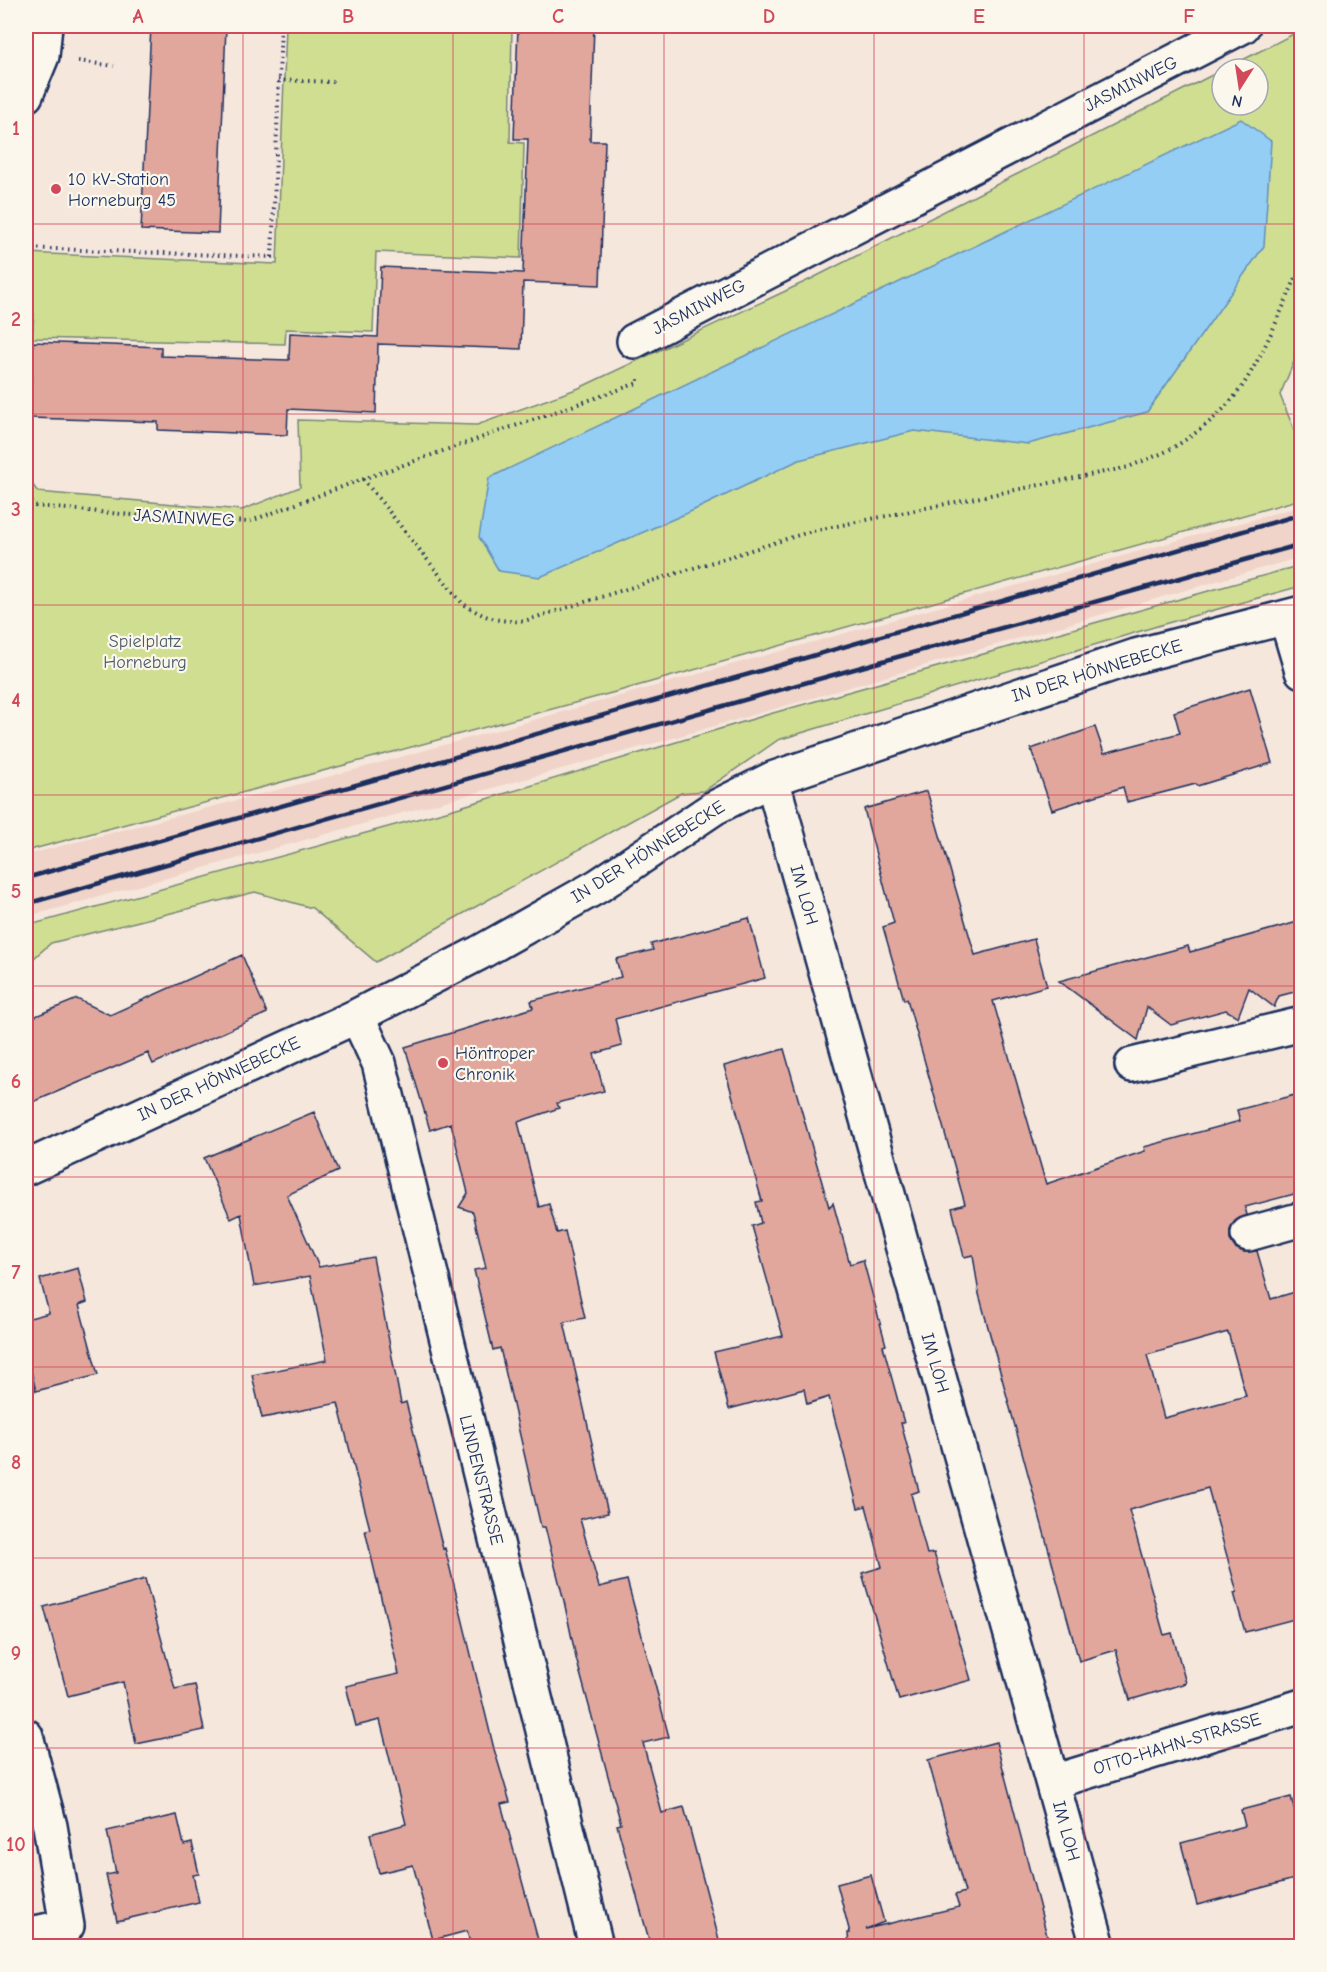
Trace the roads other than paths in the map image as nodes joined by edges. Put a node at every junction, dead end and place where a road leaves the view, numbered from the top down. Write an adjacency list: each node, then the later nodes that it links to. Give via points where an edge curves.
1 (45, 26): 3 (street, via 42,56)
2 (1243, 26): 4 (street, JASMINWEG)
3 (26, 95)
4 (634, 341)
5 (1294, 615): 6 (street); 7 (street, IN DER HÖNNEBECKE, via 1136,656)
6 (1302, 671)
7 (772, 779): 8 (street, IN DER HÖNNEBECKE, via 714,808 598,886); 16 (street, IM LOH)
8 (357, 1016): 11 (street, IN DER HÖNNEBECKE); 18 (street, LINDENSTRASSE, via 379,1063)
9 (1302, 1024): 10 (street)
10 (1132, 1065)
11 (26, 1168)
12 (1302, 1219): 13 (street)
13 (1248, 1234)
14 (1302, 1706): 16 (street, OTTO-HAHN-STRASSE)
15 (26, 1736): 17 (street, via 50,1826 67,1926)
16 (1053, 1782): 19 (street, IM LOH)
17 (26, 1935)
18 (596, 1947)
19 (1098, 1947)

